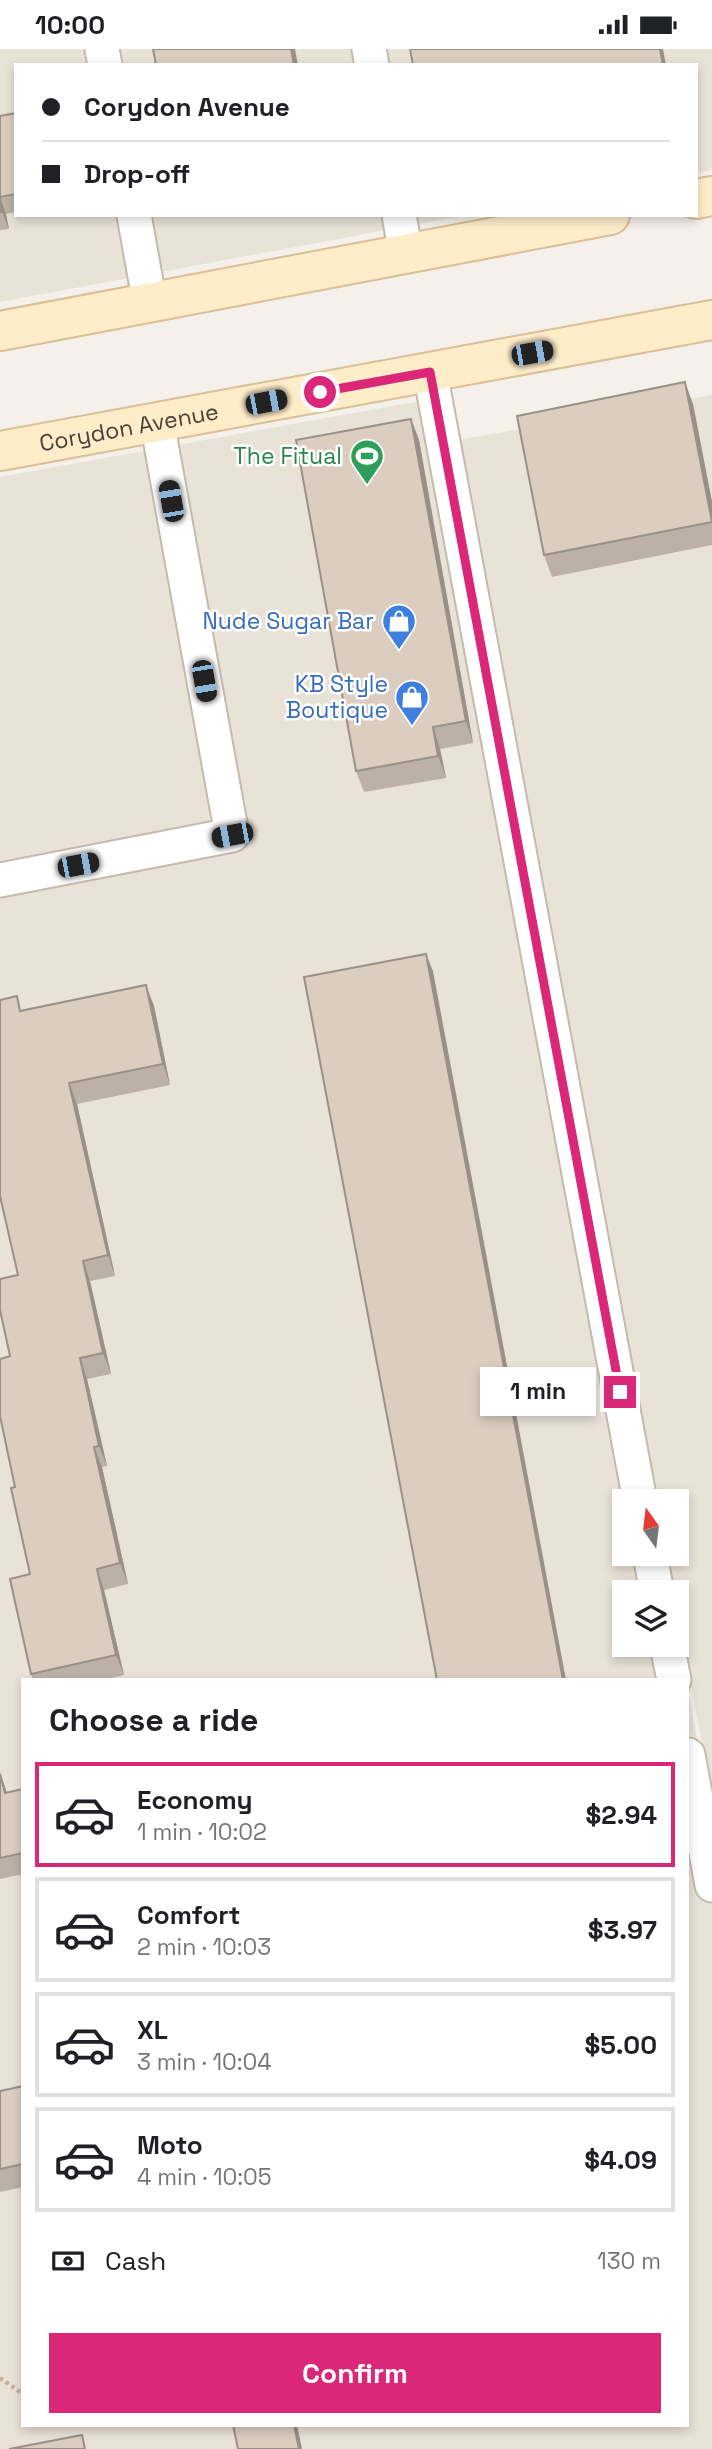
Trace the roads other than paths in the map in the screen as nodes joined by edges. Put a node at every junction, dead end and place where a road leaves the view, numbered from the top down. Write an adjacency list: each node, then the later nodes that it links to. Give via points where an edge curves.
1 (134, 217): 5 (lane)
2 (399, 217): 4 (lane)
3 (600, 217): 4 (main road)
4 (406, 254): 5 (main road)
5 (150, 304): 7 (main road)
6 (712, 320): 8 (main road, Corydon Avenue)
7 (0, 331)
8 (430, 372): 9 (main road, Corydon Avenue); 12 (lane)
9 (157, 422): 10 (main road, Corydon Avenue); 11 (lane, via 232,835)
10 (0, 451)
11 (0, 880)
12 (638, 1489)
13 (669, 1657): 14 (lane)
14 (674, 1678)
15 (689, 1760): 16 (lane)
16 (712, 1885)

